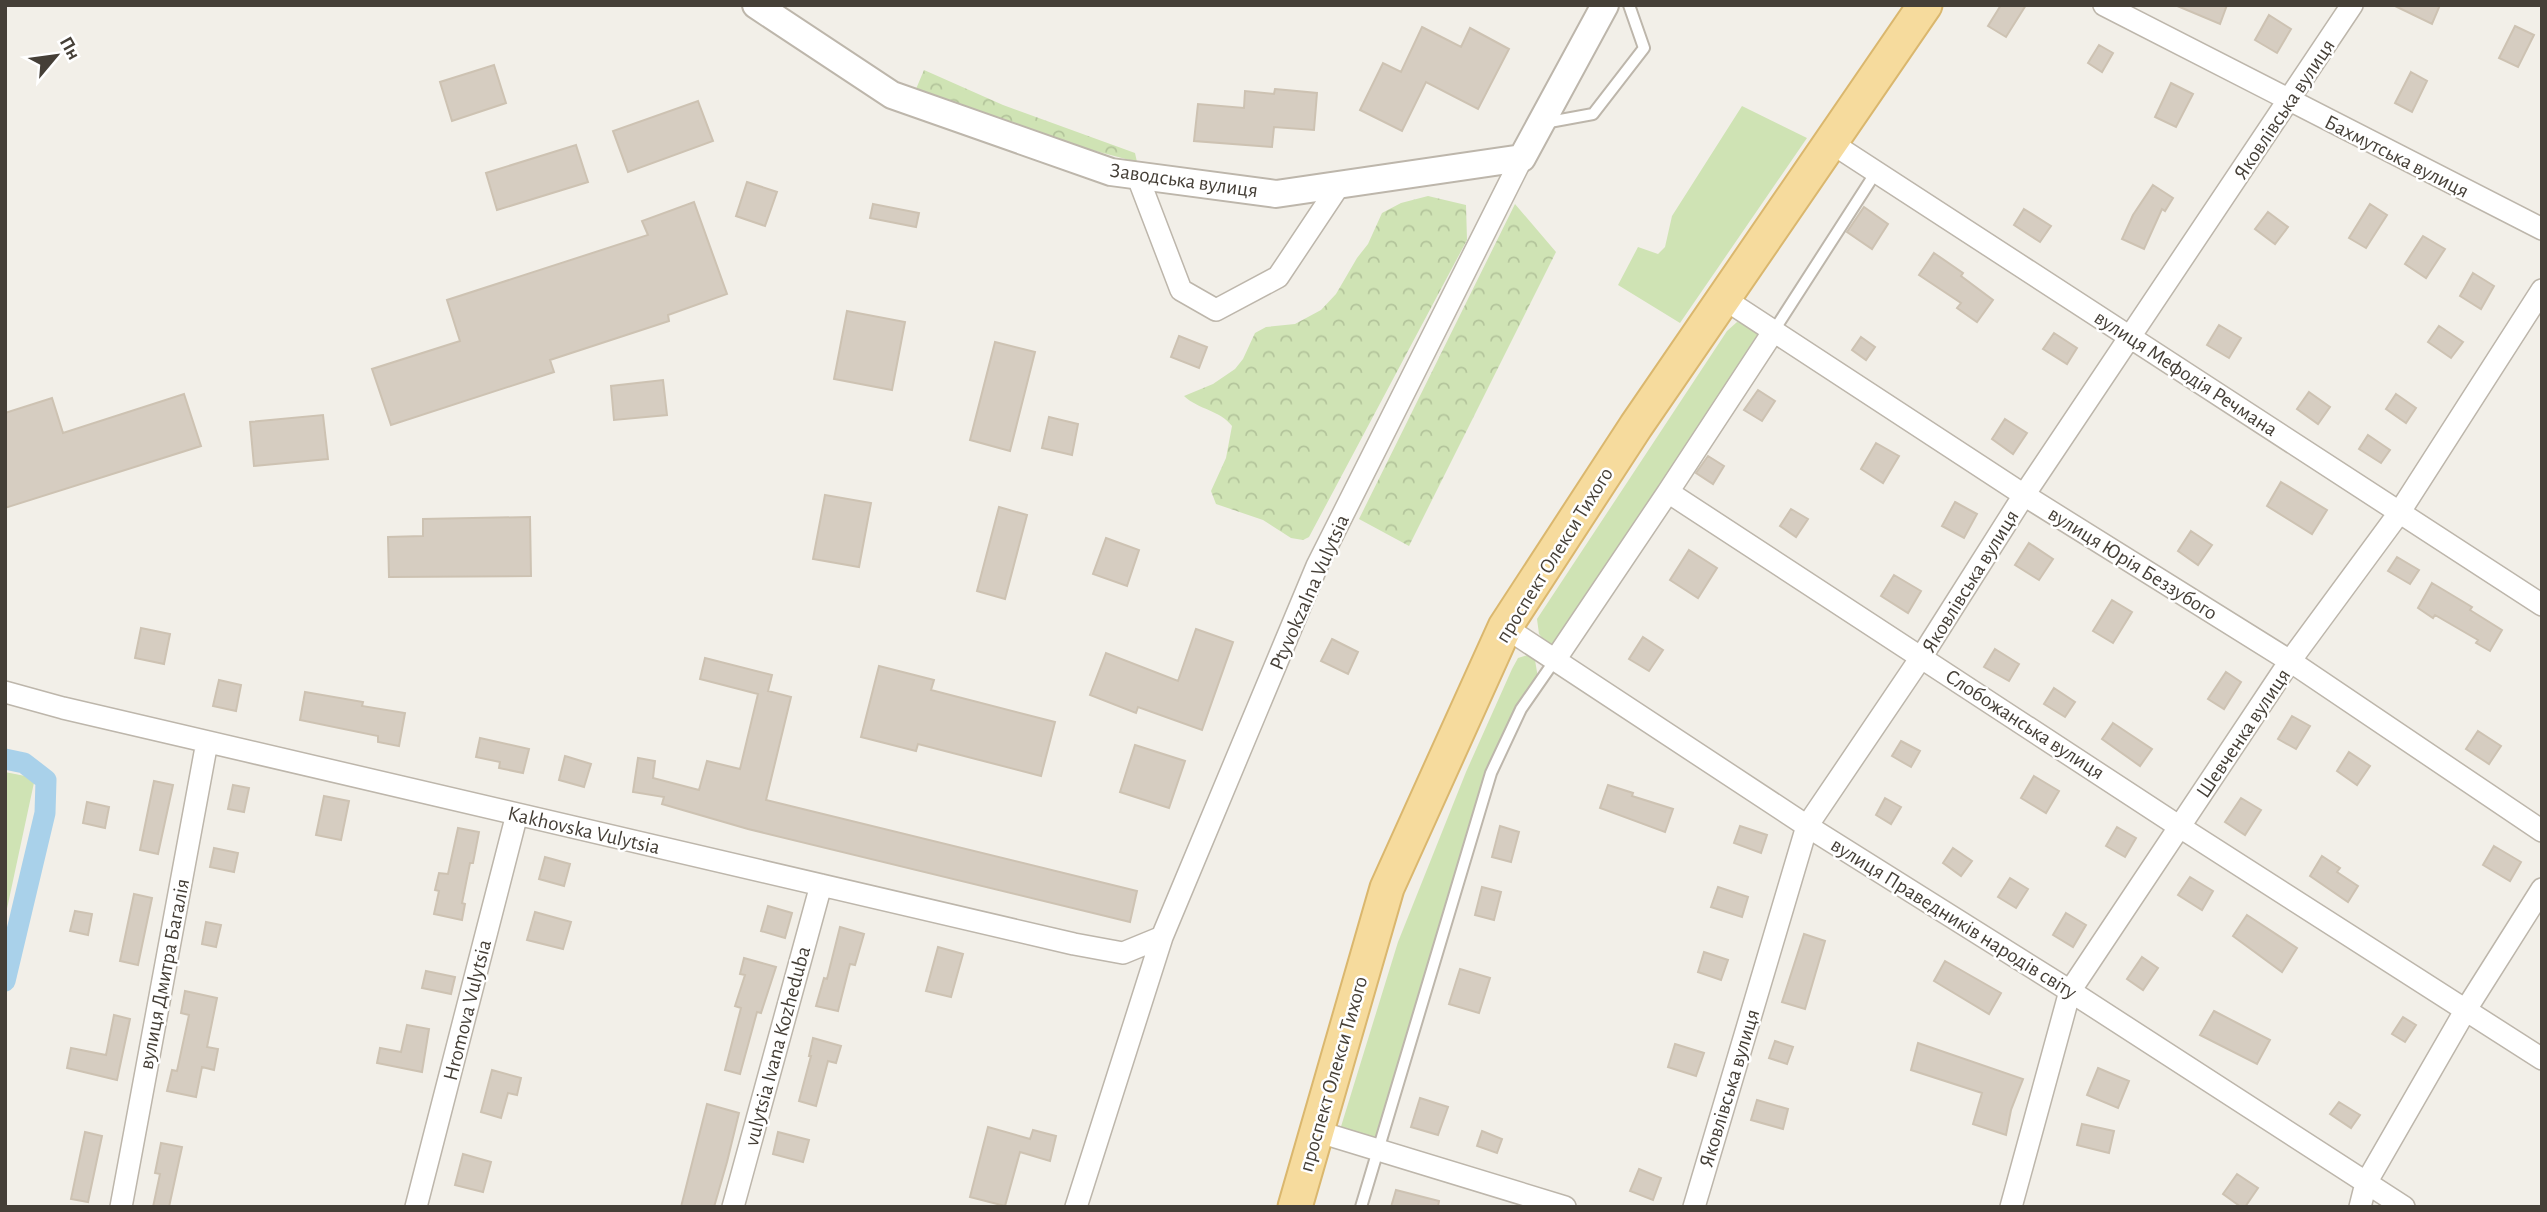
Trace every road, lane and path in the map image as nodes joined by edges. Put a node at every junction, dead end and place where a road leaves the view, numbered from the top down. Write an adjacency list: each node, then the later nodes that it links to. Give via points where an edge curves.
1 (757, 5): 12 (street, Заводська вулиця, via 892,95 1111,172)
2 (1605, 5): 8 (street, Ptyvokzalna Vulytsia)
3 (1629, 5): 8 (lane, via 1644,48 1593,114)
4 (1925, 5): 9 (main road, проспект Олекси Тихого)
5 (2104, 5): 7 (street, Бахмутська вулиця)
6 (2352, 5): 7 (street, Яковлівська вулиця)
7 (2289, 102): 14 (street, Бахмутська вулиця); 18 (street, Яковлівська вулиця)
8 (1541, 123): 10 (street, Ptyvokzalna Vulytsia)
9 (1830, 142): 11 (street, вулиця Мефодія Речмана); 16 (main road, проспект Олекси Тихого)
10 (1522, 158): 13 (street, Заводська вулиця); 35 (street, Ptyvokzalna Vulytsia, via 1317,566)
11 (1876, 172): 17 (lane); 18 (street, вулиця Мефодія Речмана)
12 (1137, 175): 13 (street, Заводська вулиця, via 1276,194); 13 (street, via 1181,290 1216,310 1278,277)
13 (1339, 184)
14 (2542, 229)
15 (2542, 290): 21 (street, Шевченка вулиця)
16 (1723, 298): 17 (street, вулиця Юрія Беззубого); 23 (main road, проспект Олекси Тихого)
17 (1773, 332): 19 (street); 20 (street, вулиця Юрія Беззубого)
18 (2131, 337): 20 (street, Яковлівська вулиця); 21 (street, вулиця Мефодія Речмана)
19 (1668, 492): 24 (street, Слобожанська вулиця); 25 (street)
20 (2024, 495): 24 (street, Яковлівська вулиця); 26 (street, вулиця Юрія Беззубого)
21 (2399, 513): 22 (street, вулиця Мефодія Речмана); 26 (street, Шевченка вулиця)
22 (2542, 605)
23 (1505, 627): 25 (street, вулиця Праведників народів світу); 39 (main road, проспект Олекси Тихого, via 1387,888)
24 (1922, 656): 30 (street, Яковлівська вулиця); 31 (street, Слобожанська вулиця)
25 (1555, 660): 30 (street, вулиця Праведників народів світу); 40 (lane, via 1521,709 1491,773)
26 (2290, 661): 31 (street, Шевченка вулиця); 32 (street, вулиця Юрія Беззубого)
27 (5, 692): 28 (street, Kakhovska Vulytsia)
28 (207, 742): 29 (street, Kakhovska Vulytsia); 42 (street, вулиця Дмитра Багалія)
29 (517, 814): 33 (street, Kakhovska Vulytsia); 43 (street, Hromova Vulytsia)
30 (1807, 826): 36 (street, вулиця Праведників народів світу); 49 (street, Яковлівська вулиця)
31 (2180, 827): 36 (street, Шевченка вулиця); 37 (street, Слобожанська вулиця)
32 (2542, 831)
33 (821, 885): 35 (street, Kakhovska Vulytsia, via 1123,953); 44 (street, vulytsia Ivana Kozheduba)
34 (2542, 889): 37 (street)
35 (1162, 937): 45 (street, Ptyvokzalna Vulytsia)
36 (2070, 992): 41 (street, вулиця Праведників народів світу); 50 (street, Шевченка вулиця)
37 (2465, 1011): 38 (street, Слобожанська вулиця); 41 (street)
38 (2542, 1059)
39 (1316, 1131): 40 (street); 46 (main road, проспект Олекси Тихого)
40 (1378, 1150): 47 (lane); 48 (street)
41 (2366, 1183): 51 (street); 52 (street, вулиця Праведників народів світу)
42 (121, 1207)
43 (416, 1207)
44 (733, 1207)
45 (1076, 1207)
46 (1295, 1207)
47 (1361, 1207)
48 (1565, 1207)
49 (1694, 1207)
50 (2011, 1207)
51 (2360, 1207)
52 (2404, 1207)

